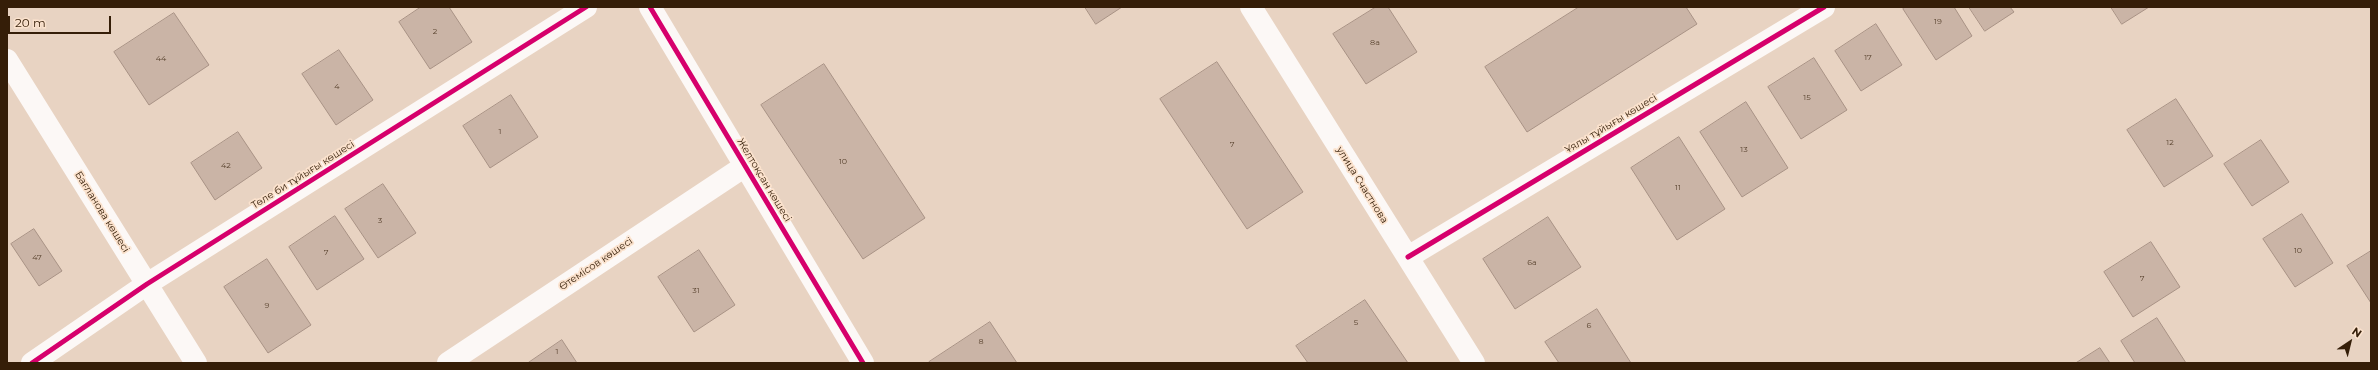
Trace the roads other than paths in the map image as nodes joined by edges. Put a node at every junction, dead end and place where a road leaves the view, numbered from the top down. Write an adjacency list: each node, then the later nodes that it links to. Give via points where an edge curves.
1 (586, 7): 8 (street, Төле би тұйығы көшесі)
2 (650, 7): 6 (street, Желтоқсан көшесі)
3 (1251, 7): 7 (street, улица Счастнова)
4 (1824, 7): 7 (street, Ұялы тұйығы көшесі)
5 (7, 60): 8 (street, Бағланова көшесі)
6 (745, 166): 11 (street, Өтемісов көшесі); 12 (street, Желтоқсан көшесі)
7 (1408, 257): 13 (street, улица Счастнова)
8 (147, 284): 9 (street, Төле би тұйығы көшесі); 10 (street, Бағланова көшесі)
9 (32, 363)
10 (196, 363)
11 (448, 363)
12 (863, 363)
13 (1474, 363)

